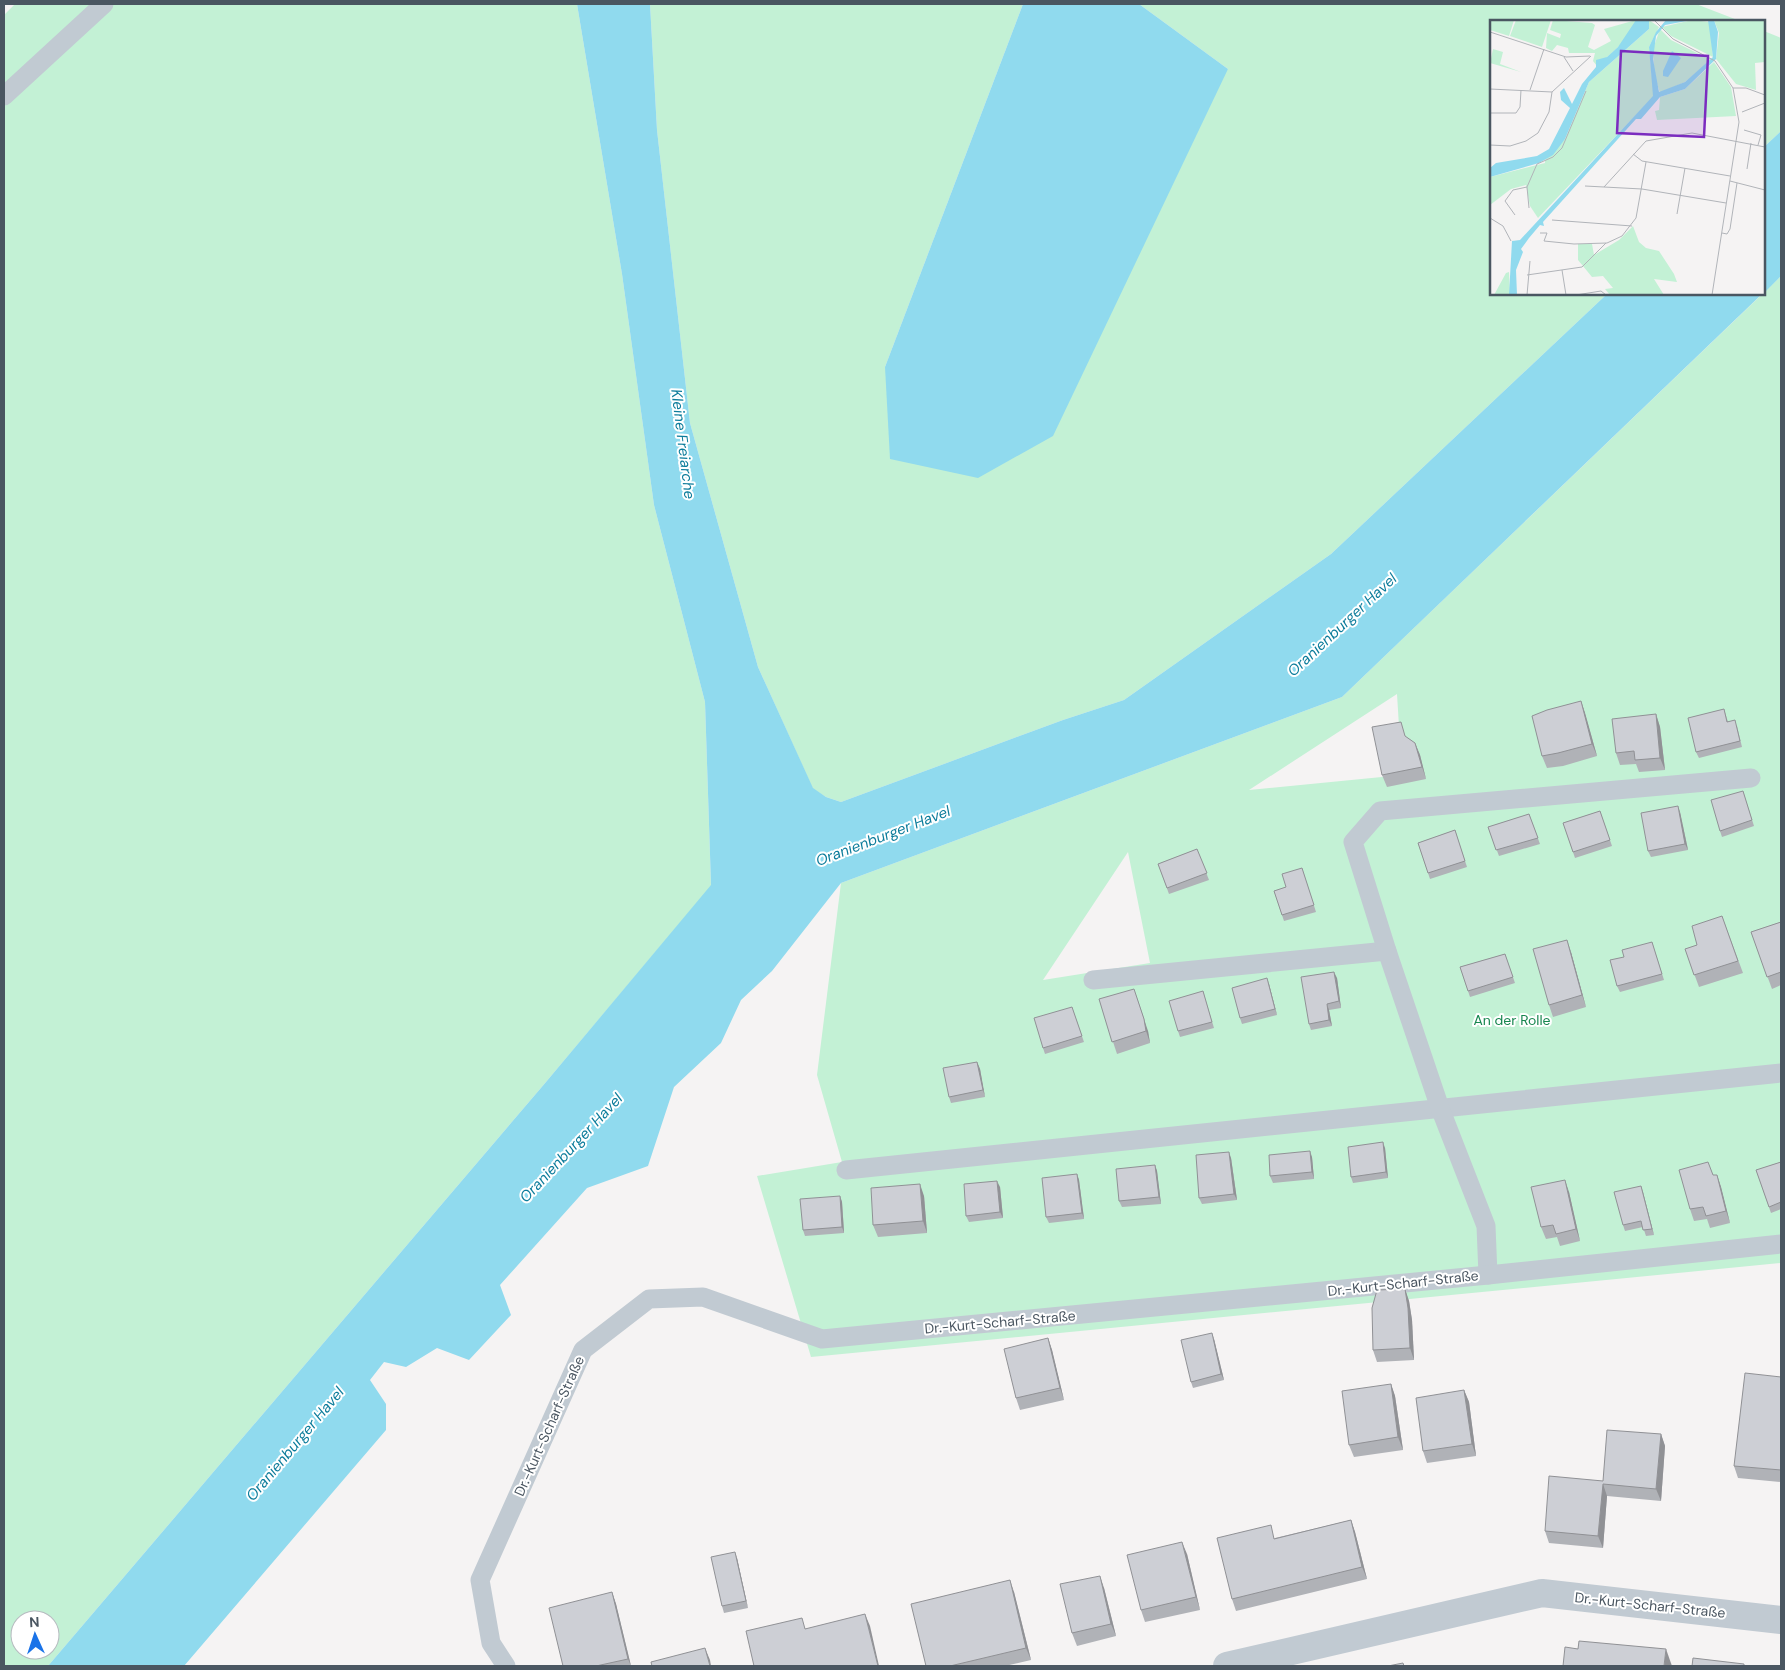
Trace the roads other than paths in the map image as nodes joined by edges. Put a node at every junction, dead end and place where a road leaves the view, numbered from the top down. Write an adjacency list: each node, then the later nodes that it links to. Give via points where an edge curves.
1 (104, 4): 2 (lane)
2 (4, 96)
3 (1751, 778): 4 (lane, via 1380,811 1353,842)
4 (1387, 951): 5 (lane); 7 (lane)
5 (1093, 980)
6 (1781, 1073): 7 (lane)
7 (1440, 1108): 8 (lane); 10 (lane, via 1486,1226)
8 (846, 1170)
9 (1781, 1244): 10 (lane, Dr.-Kurt-Scharf-Straße)
10 (1488, 1275): 12 (lane, Dr.-Kurt-Scharf-Straße, via 822,1339 703,1297 649,1299 583,1350 480,1580 491,1643)
11 (1781, 1620): 13 (street, Dr.-Kurt-Scharf-Straße, via 1542,1593)
12 (506, 1666)
13 (1227, 1666)

